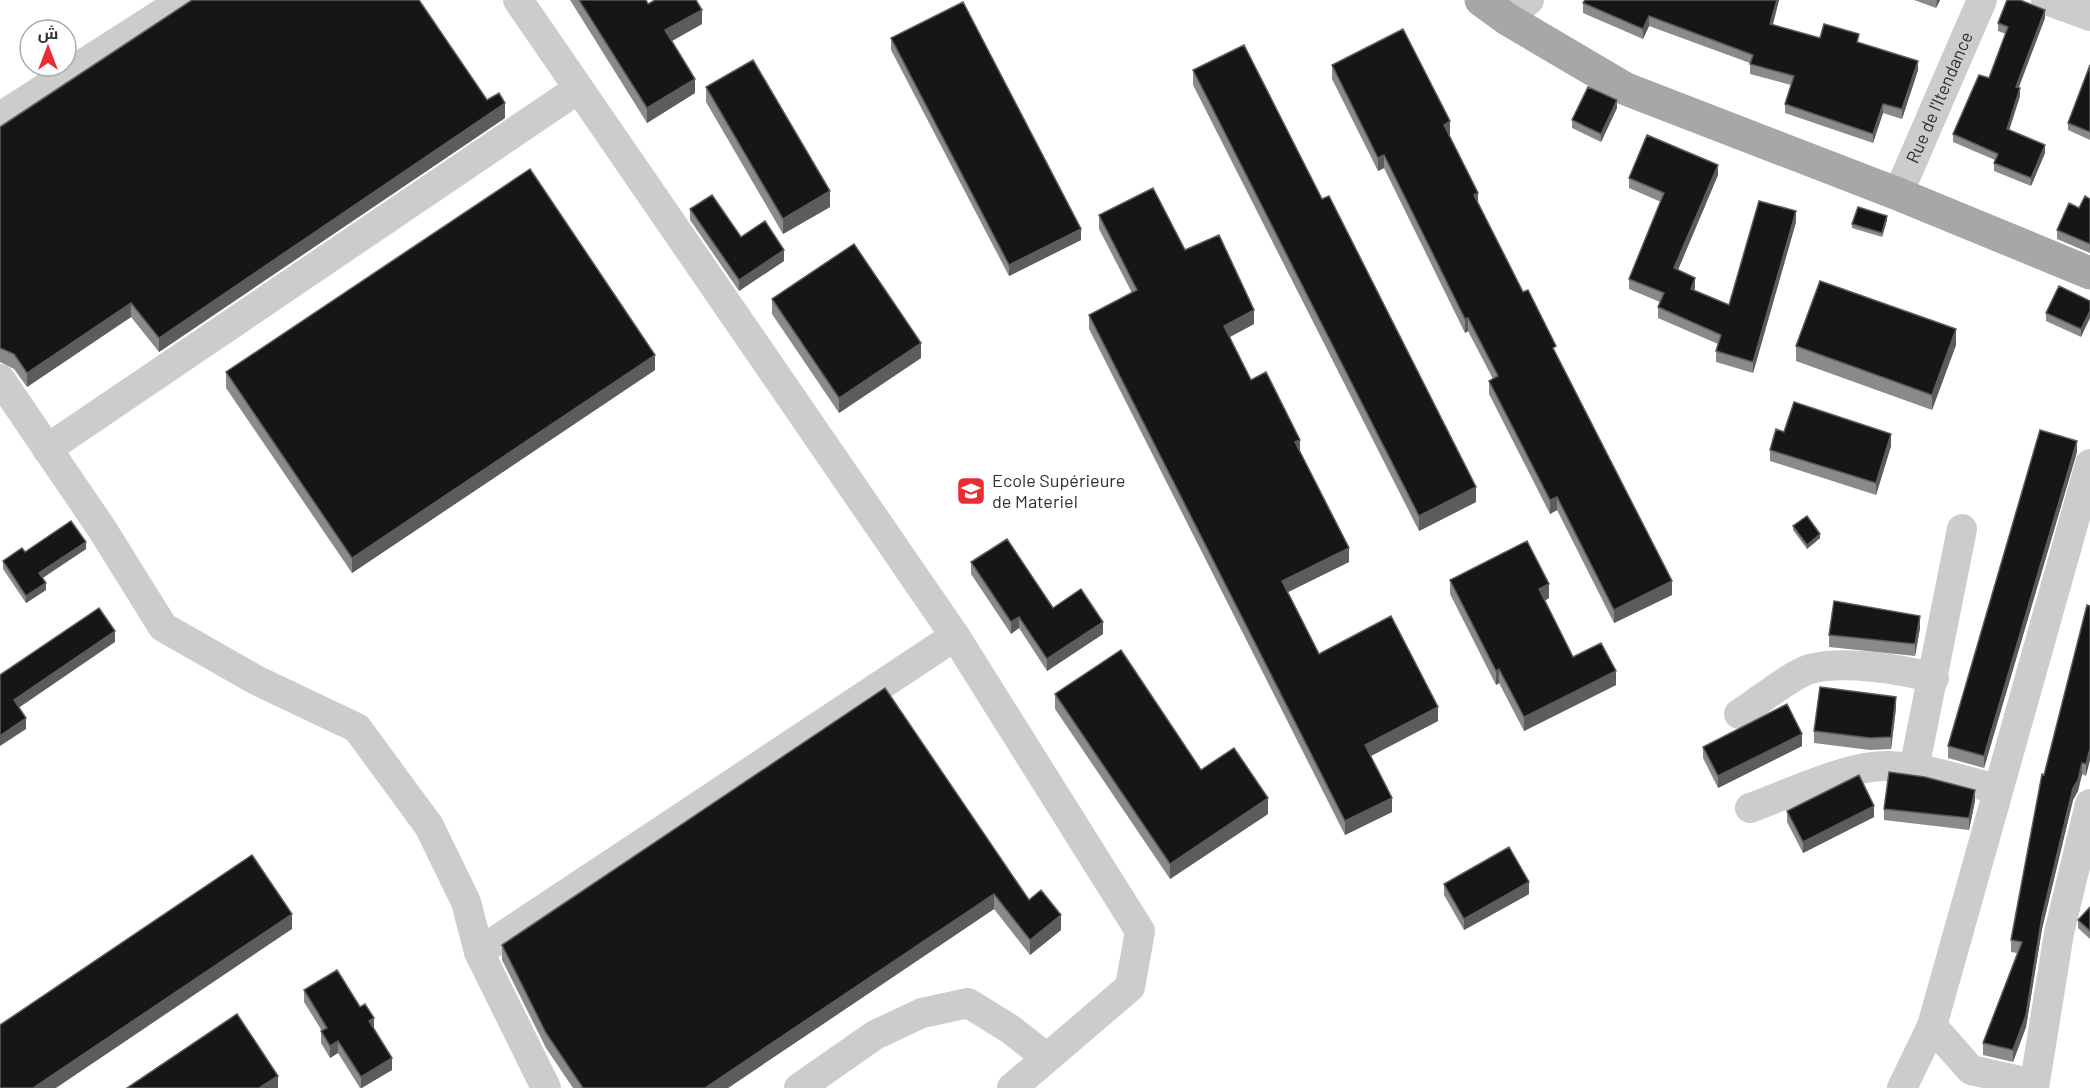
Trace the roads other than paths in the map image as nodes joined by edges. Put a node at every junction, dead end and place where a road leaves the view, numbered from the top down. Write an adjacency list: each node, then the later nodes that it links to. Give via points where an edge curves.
1 (183, 0): 9 (street)
2 (518, 0): 8 (street)
3 (1481, 0): 6 (main road)
4 (1982, 0): 10 (street, Rue de l'Itendance)
5 (2046, 0): 7 (street)
6 (1518, 10): 10 (main road, via 1626,89)
7 (2090, 16)
8 (578, 89): 13 (street); 16 (street)
9 (0, 117)
10 (1898, 194): 11 (main road)
11 (2090, 273)
12 (0, 379): 13 (street)
13 (47, 449): 23 (street, via 163,627 256,680 357,728 429,826 466,902)
14 (2090, 464): 20 (street)
15 (1962, 529): 17 (street)
16 (956, 636): 23 (street); 25 (street, via 1140,931 1130,987)
17 (1934, 678): 18 (street, via 1838,664 1808,670); 19 (street)
18 (1739, 714)
19 (1914, 769): 20 (street); 22 (street, via 1885,766 1851,771)
20 (1996, 789): 24 (street)
21 (2090, 804): 26 (street, via 2059,933)
22 (1750, 808)
23 (479, 952): 27 (street)
24 (1932, 1026): 26 (street, via 1971,1070); 30 (street)
25 (1046, 1057): 28 (street, via 968,1003 922,1013 875,1035); 29 (street)
26 (2033, 1086)
27 (546, 1088)
28 (798, 1088)
29 (1012, 1088)
30 (1902, 1088)

